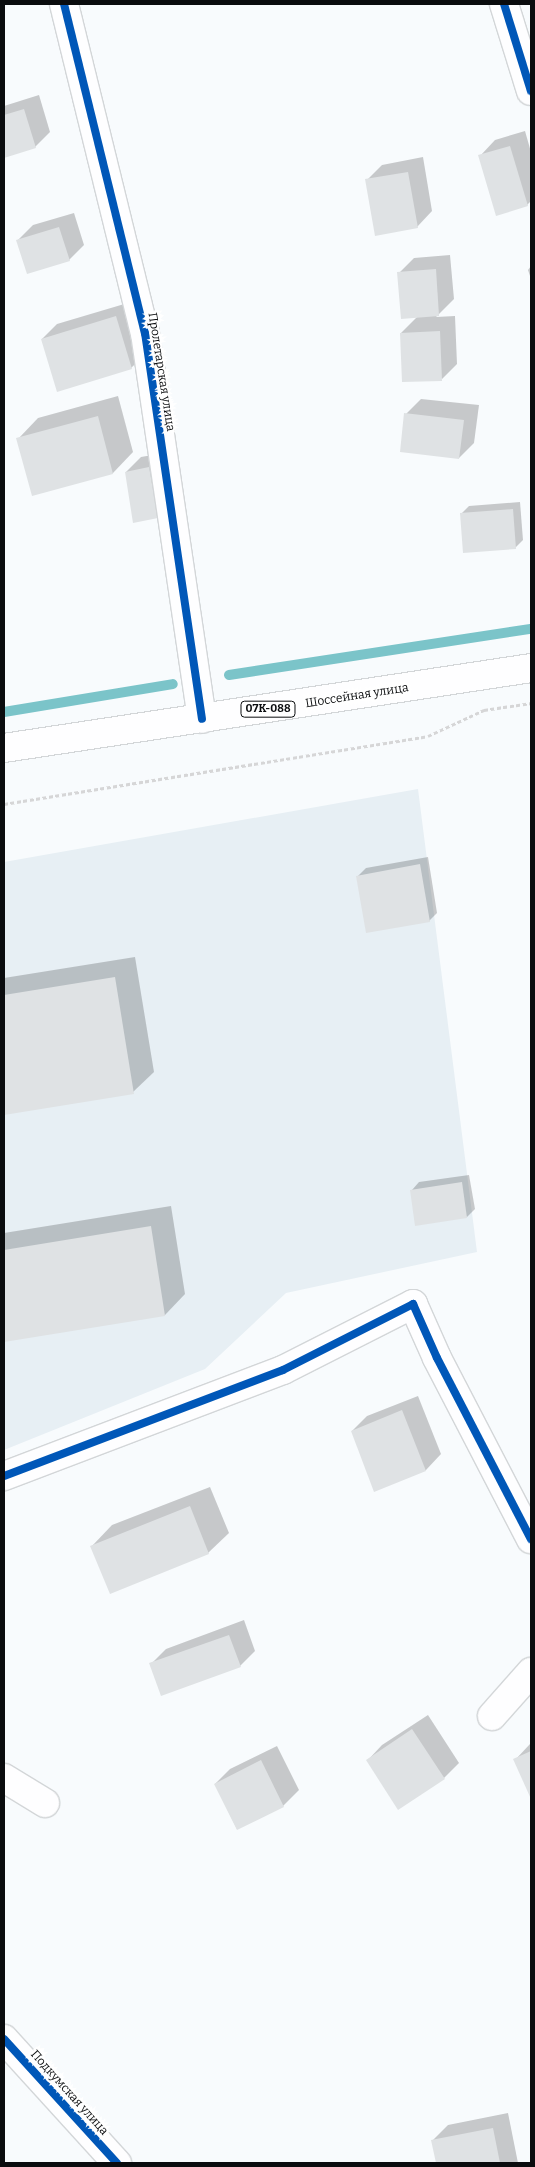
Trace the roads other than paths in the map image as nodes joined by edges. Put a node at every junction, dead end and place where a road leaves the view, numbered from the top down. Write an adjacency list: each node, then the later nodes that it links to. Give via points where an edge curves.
1 (64, 4): 5 (street, Пролетарская улица, via 145,333)
2 (504, 4): 3 (street)
3 (531, 90)
4 (531, 668): 5 (street, Шоссейная улица / 07К-088)
5 (202, 719): 6 (street, Шоссейная улица / 07К-088)
6 (4, 748)
7 (4, 1476): 8 (street, via 283,1370 413,1304 437,1358)
8 (531, 1539)
9 (531, 1672): 10 (street)
10 (492, 1716)
11 (4, 1778): 12 (street)
12 (45, 1803)
13 (4, 2039): 14 (street, Подкумская улица)
14 (117, 2163)

